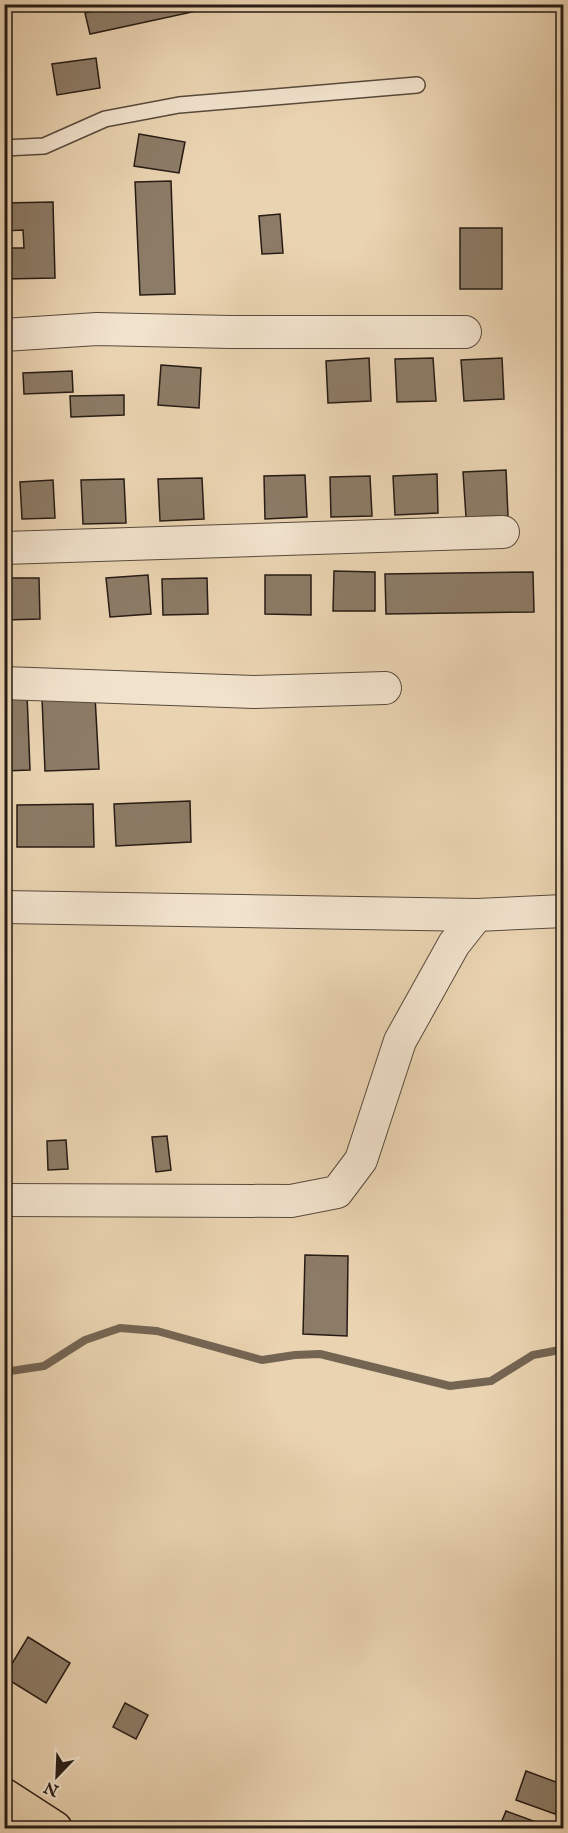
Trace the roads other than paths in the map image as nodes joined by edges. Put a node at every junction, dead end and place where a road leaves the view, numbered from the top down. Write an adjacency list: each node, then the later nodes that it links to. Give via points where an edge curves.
1 (417, 85): 2 (lane, via 179,105 105,119 44,146)
2 (4, 148)
3 (465, 332): 4 (street, via 97,329)
4 (4, 335)
5 (503, 532): 6 (street)
6 (4, 548)
7 (4, 683): 8 (street, via 255,692)
8 (385, 688)
9 (4, 907): 11 (street)
10 (564, 911): 11 (street)
11 (477, 915): 12 (street, via 454,944 400,1041 361,1160 337,1192 291,1201)
12 (4, 1200)
13 (4, 1795): 14 (highway)
14 (55, 1828)

